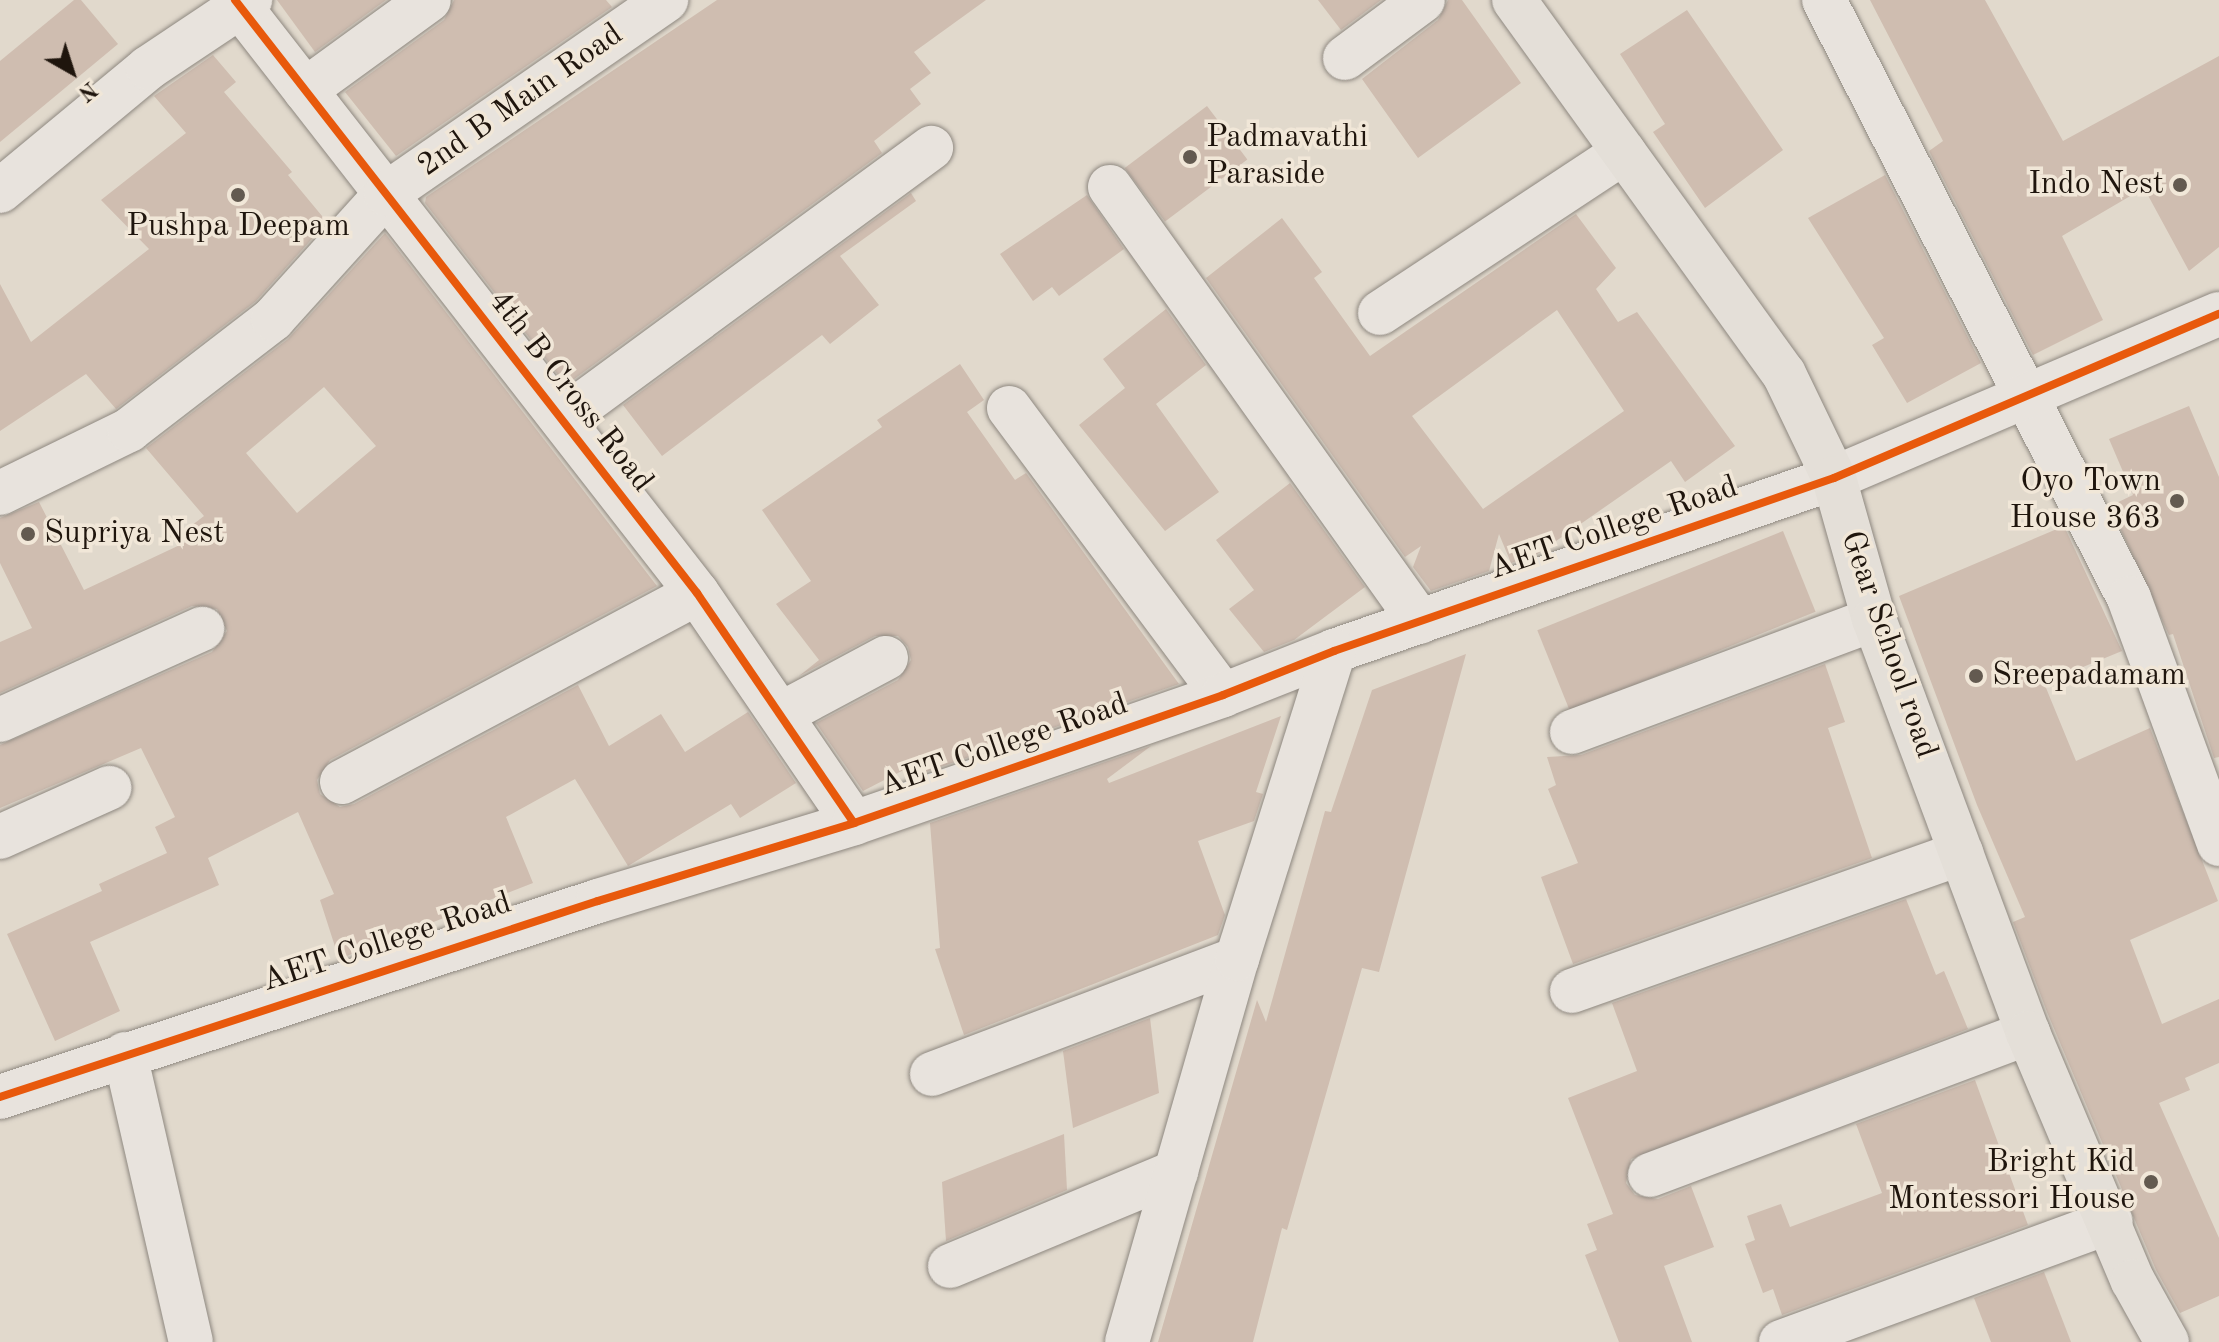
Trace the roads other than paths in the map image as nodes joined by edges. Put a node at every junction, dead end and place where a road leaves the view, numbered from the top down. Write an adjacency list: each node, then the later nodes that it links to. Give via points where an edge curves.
1 (429, 0): 8 (street)
2 (666, 0): 13 (street, 2nd B Main Road)
3 (1423, 0): 7 (street)
4 (1514, 0): 10 (main road, Gear School road)
5 (1824, 0): 16 (street)
6 (242, 2): 8 (street, 4th B Cross Road); 12 (street, via 148,68)
7 (1345, 58)
8 (305, 90): 13 (street, 4th B Cross Road)
9 (931, 148): 18 (street)
10 (1624, 152): 14 (street); 19 (main road, Gear School road, via 1784,374)
11 (1110, 187): 23 (street)
12 (0, 191)
13 (386, 194): 18 (street, 4th B Cross Road); 20 (street, 2nd B Main Road, via 273,319 129,430)
14 (1380, 313)
15 (2219, 314): 16 (street, AET College Road)
16 (2029, 393): 19 (street, AET College Road); 35 (street, via 2129,598)
17 (1009, 408): 27 (street)
18 (562, 419): 21 (street, 4th B Cross Road)
19 (1834, 478): 22 (main road, Gear School road); 23 (street, AET College Road)
20 (0, 493)
21 (697, 593): 28 (street, 4th B Cross Road); 31 (street)
22 (1874, 619): 30 (street); 36 (main road, Gear School road)
23 (1420, 622): 25 (street, AET College Road)
24 (202, 629): 29 (street)
25 (1334, 651): 27 (street, AET College Road); 37 (street)
26 (886, 658): 28 (street)
27 (1223, 695): 33 (street, AET College Road)
28 (781, 714): 33 (street, 4th B Cross Road)
29 (0, 720)
30 (1572, 732)
31 (342, 782)
32 (109, 788): 34 (street)
33 (854, 823): 40 (street, AET College Road)
34 (0, 837)
35 (2219, 844)
36 (1961, 853): 38 (street); 39 (main road, Gear School road)
37 (1237, 959): 41 (street); 43 (street)
38 (1572, 991)
39 (2028, 1033): 44 (street); 45 (main road, Gear School road)
40 (125, 1054): 42 (street, AET College Road); 47 (street)
41 (932, 1074)
42 (0, 1097)
43 (1176, 1172): 46 (street); 48 (street)
44 (1650, 1175)
45 (2111, 1221): 49 (street); 50 (main road, Gear School road, via 2133,1281)
46 (950, 1266)
47 (191, 1342)
48 (1127, 1342)
49 (1781, 1342)
50 (2167, 1342)

